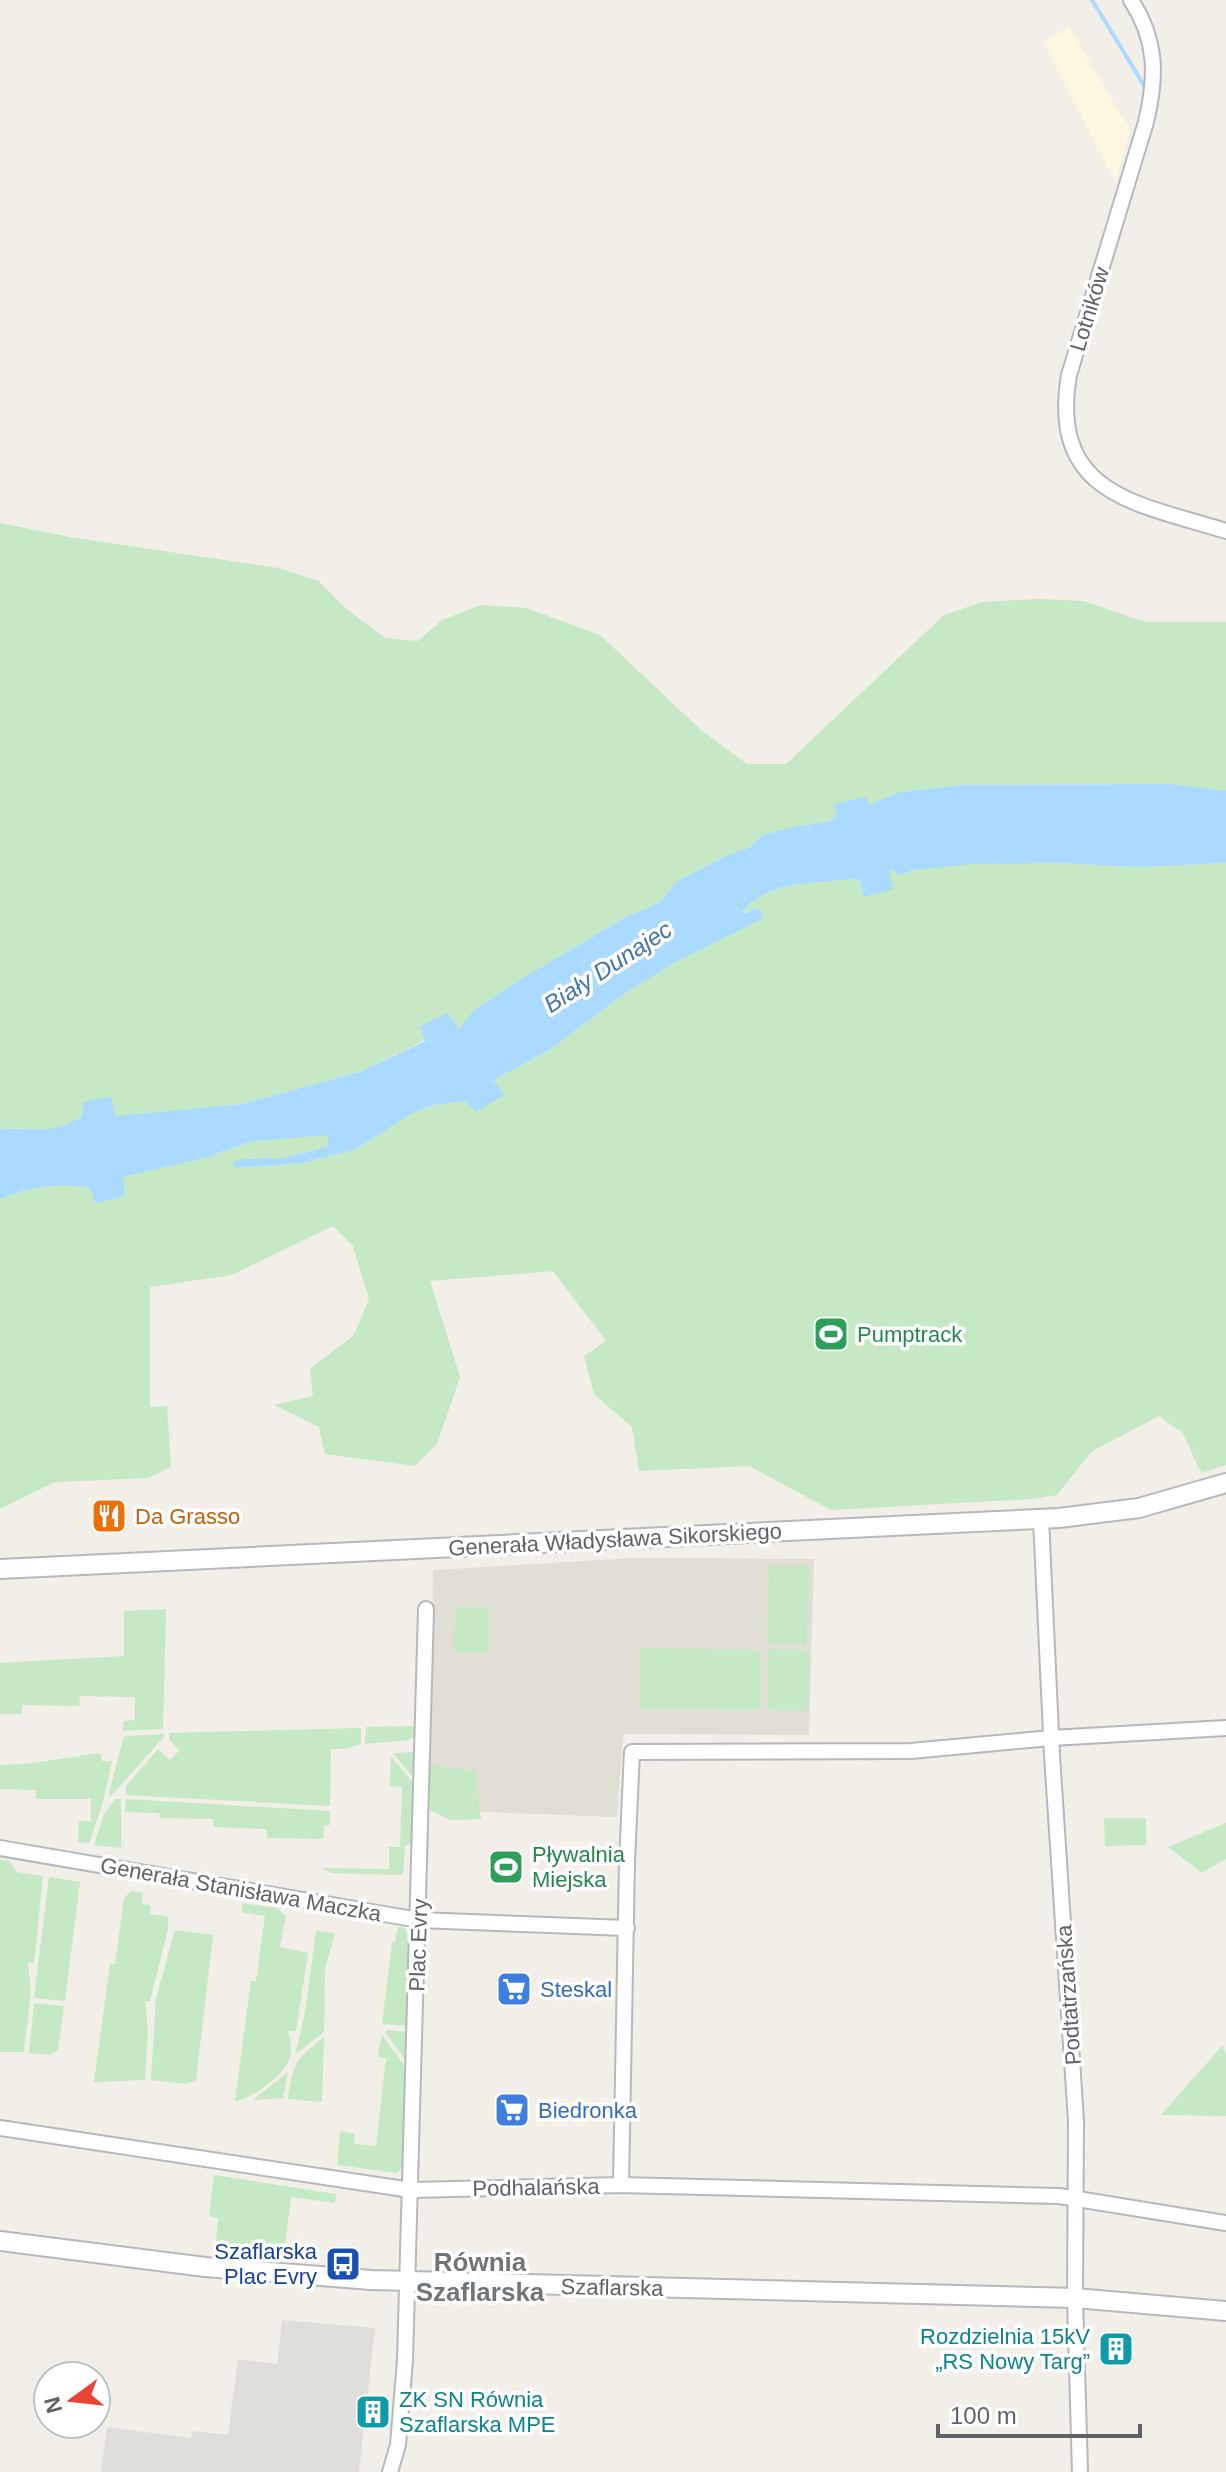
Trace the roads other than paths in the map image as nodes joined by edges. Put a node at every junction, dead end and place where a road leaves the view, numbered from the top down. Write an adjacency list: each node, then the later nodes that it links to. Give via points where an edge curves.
1 (1131, 0): 2 (street, Lotników, via 1153,48 1153,88 1069,375 1066,427 1077,457 1098,483 1137,503)
2 (1226, 531)
3 (1226, 1483): 4 (street, Generała Władysława Sikorskiego, via 1139,1508)
4 (1041, 1519): 5 (street, Generała Władysława Sikorskiego); 8 (street, Podtatrzańska)
5 (0, 1569)
6 (426, 1609): 10 (street, Plac Evry)
7 (1226, 1728): 8 (street)
8 (1051, 1738): 11 (street, via 911,1751 632,1752); 15 (street, Podtatrzańska)
9 (0, 1848): 10 (street, Generała Stanisława Maczka)
10 (419, 1920): 11 (street, Generała Stanisława Maczka); 14 (street, Plac Evry)
11 (627, 1928): 13 (street)
12 (0, 2128): 14 (street, Podhalańska)
13 (621, 2185): 14 (street, Podhalańska); 15 (street, Podhalańska)
14 (411, 2190): 18 (street, Plac Evry)
15 (1077, 2198): 16 (street, Podhalańska); 19 (street, Podtatrzańska)
16 (1226, 2223)
17 (0, 2241): 18 (street, Szaflarska, via 205,2267)
18 (407, 2281): 19 (street, Szaflarska); 21 (street, Plac Evry, via 401,2419)
19 (1075, 2298): 20 (street, Szaflarska); 22 (street, Podtatrzańska)
20 (1226, 2311)
21 (390, 2472)
22 (1080, 2472)

